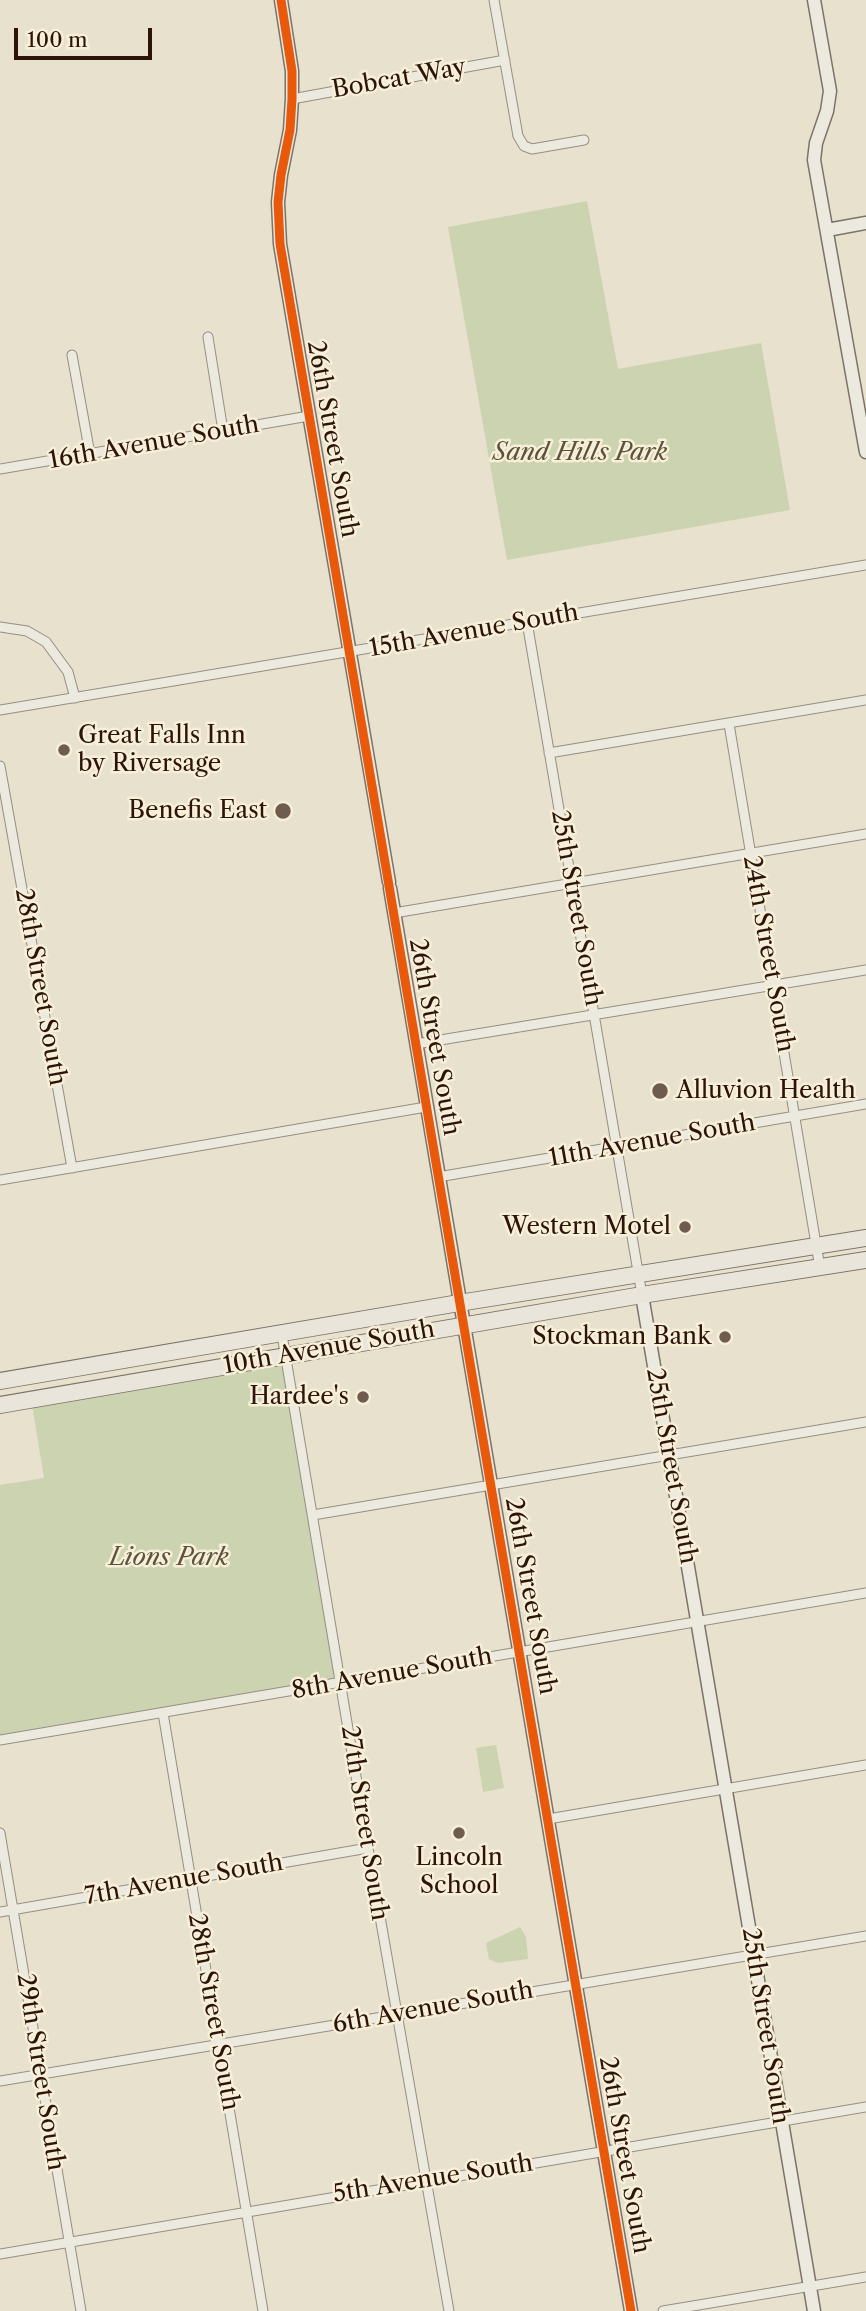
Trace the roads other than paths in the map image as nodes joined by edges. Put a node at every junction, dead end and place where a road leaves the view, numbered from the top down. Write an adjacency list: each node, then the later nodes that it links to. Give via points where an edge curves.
1 (281, 0): 5 (street, 26th Street South)
2 (494, 0): 4 (street)
3 (814, 0): 8 (street, via 830,91 814,160)
4 (505, 60): 5 (street, Bobcat Way); 6 (street, via 518,136 524,146 532,149)
5 (292, 99): 11 (street, 26th Street South, via 281,175 279,244)
6 (584, 140)
7 (866, 223): 8 (street)
8 (827, 230): 13 (street)
9 (208, 337): 12 (street)
10 (72, 355): 14 (street)
11 (309, 416): 12 (street, 16th Avenue South); 19 (street, 26th Street South)
12 (223, 431): 14 (street, 16th Avenue South)
13 (866, 452)
14 (90, 454): 15 (street, 16th Avenue South)
15 (0, 469)
16 (866, 565): 17 (street, 15th Avenue South)
17 (527, 622): 19 (street, 15th Avenue South); 24 (street, 25th Street South)
18 (0, 627): 20 (street, via 27,631 46,642 68,672)
19 (349, 652): 20 (street, 15th Avenue South); 29 (street, 26th Street South)
20 (75, 698): 22 (street, 15th Avenue South)
21 (866, 701): 23 (street)
22 (0, 710)
23 (729, 723): 24 (street); 27 (street, 24th Street South)
24 (549, 754): 28 (street, 25th Street South)
25 (0, 766): 38 (street, 28th Street South)
26 (866, 834): 27 (street)
27 (751, 853): 28 (street); 31 (street, 24th Street South)
28 (571, 883): 29 (street); 32 (street, 25th Street South)
29 (394, 913): 33 (street, 26th Street South)
30 (866, 970): 31 (street)
31 (773, 985): 32 (street); 36 (street, 24th Street South)
32 (594, 1014): 33 (street); 37 (street, 25th Street South)
33 (416, 1044): 35 (street, 26th Street South)
34 (866, 1104): 36 (street, 11th Avenue South)
35 (426, 1107): 38 (street); 39 (street, 26th Street South)
36 (795, 1117): 37 (street, 11th Avenue South); 42 (street, 24th Street South)
37 (616, 1147): 39 (street, 11th Avenue South); 45 (street, 25th Street South)
38 (72, 1168): 40 (street)
39 (438, 1177): 47 (street, 26th Street South)
40 (0, 1180)
41 (866, 1238): 42 (highway, 10th Avenue South)
42 (817, 1247): 44 (street, 24th Street South); 45 (highway, 10th Avenue South)
43 (866, 1260): 44 (highway, 10th Avenue South)
44 (820, 1268): 46 (highway, 10th Avenue South)
45 (638, 1275): 46 (street, 25th Street South); 47 (highway, 10th Avenue South)
46 (642, 1295): 48 (highway, 10th Avenue South); 54 (street, 25th Street South)
47 (459, 1303): 48 (street, 26th Street South); 49 (highway, 10th Avenue South)
48 (463, 1325): 50 (highway, 10th Avenue South); 55 (street, 26th Street South)
49 (282, 1335): 50 (street, 27th Street South); 51 (highway, 10th Avenue South)
50 (287, 1355): 52 (highway, 10th Avenue South); 56 (street, 27th Street South)
51 (0, 1381)
52 (0, 1405)
53 (866, 1422): 54 (street)
54 (670, 1455): 55 (street); 58 (street, 25th Street South)
55 (492, 1485): 56 (street); 59 (street, 26th Street South)
56 (313, 1515): 60 (street, 27th Street South)
57 (866, 1593): 58 (street, 8th Avenue South)
58 (698, 1621): 59 (street, 8th Avenue South); 64 (street, 25th Street South)
59 (520, 1652): 60 (street, 8th Avenue South); 65 (street, 26th Street South)
60 (342, 1682): 61 (street, 8th Avenue South); 67 (street, 27th Street South)
61 (163, 1713): 62 (street, 8th Avenue South); 68 (street, 28th Street South)
62 (0, 1740)
63 (866, 1765): 64 (street)
64 (726, 1790): 65 (street); 72 (street, 25th Street South)
65 (548, 1819): 73 (street, 26th Street South)
66 (0, 1833): 69 (street, 29th Street South)
67 (368, 1848): 68 (street, 7th Avenue South); 74 (street, 27th Street South)
68 (191, 1878): 69 (street, 7th Avenue South); 75 (street, 28th Street South)
69 (13, 1910): 70 (street, 7th Avenue South); 76 (street, 29th Street South)
70 (0, 1912)
71 (866, 1936): 72 (street, 6th Avenue South)
72 (753, 1955): 73 (street, 6th Avenue South); 79 (street, 25th Street South)
73 (576, 1984): 74 (street, 6th Avenue South); 80 (street, 26th Street South)
74 (397, 2015): 75 (street, 6th Avenue South); 81 (street, 27th Street South)
75 (219, 2045): 76 (street, 6th Avenue South); 82 (street, 28th Street South)
76 (40, 2075): 77 (street, 6th Avenue South); 83 (street, 29th Street South)
77 (0, 2081)
78 (866, 2107): 79 (street, 5th Avenue South)
79 (781, 2120): 80 (street, 5th Avenue South); 86 (street, 25th Street South)
80 (604, 2151): 81 (street, 5th Avenue South); 90 (street, 26th Street South)
81 (426, 2180): 82 (street, 5th Avenue South); 89 (street, 27th Street South)
82 (246, 2211): 83 (street, 5th Avenue South); 88 (street, 28th Street South)
83 (69, 2242): 84 (street, 5th Avenue South); 87 (street, 29th Street South)
84 (0, 2254)
85 (866, 2277): 86 (street)
86 (810, 2286): 91 (street); 92 (street, 25th Street South)
87 (80, 2311)
88 (263, 2311)
89 (449, 2311)
90 (631, 2311)
91 (663, 2311)
92 (814, 2311)

